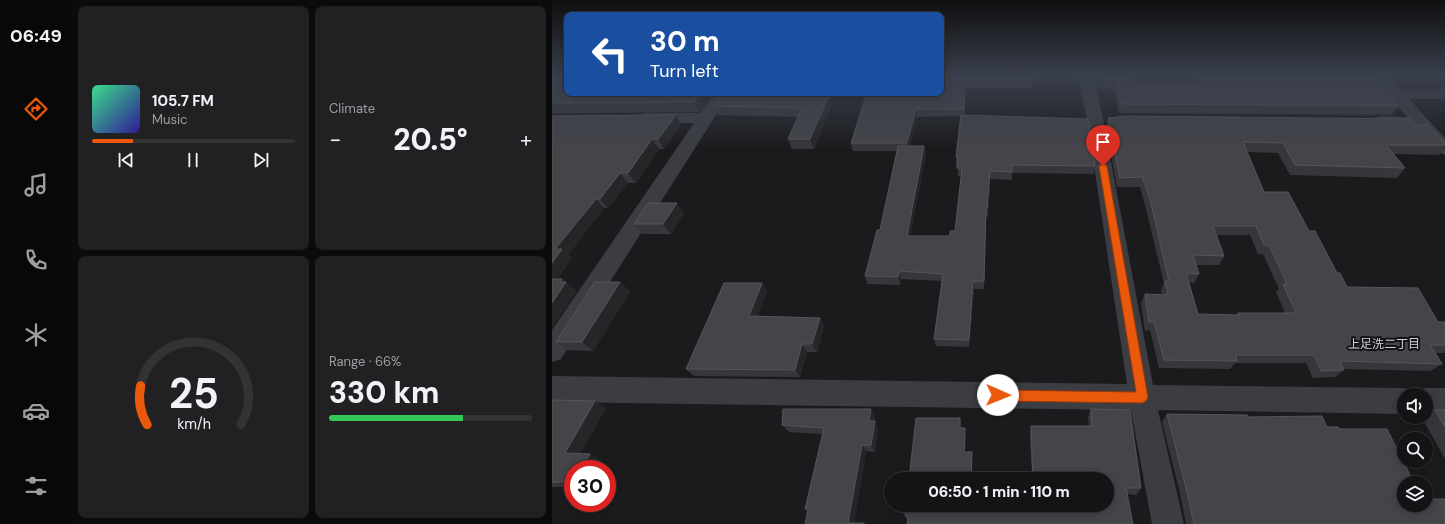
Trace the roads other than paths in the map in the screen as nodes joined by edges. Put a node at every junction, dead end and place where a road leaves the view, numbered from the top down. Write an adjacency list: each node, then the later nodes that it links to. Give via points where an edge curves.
1 (717, 100): 5 (street)
2 (1096, 100): 11 (street, via 1103,119)
3 (1401, 100): 7 (street)
4 (629, 118): 5 (street)
5 (706, 118): 9 (street)
6 (1365, 121): 7 (street)
7 (1420, 122): 8 (street)
8 (1445, 149)
9 (552, 351)
10 (552, 389): 11 (street)
11 (1142, 397): 12 (street); 15 (street)
12 (1397, 401)
13 (1433, 401): 14 (street)
14 (1445, 401)
15 (1168, 524)

